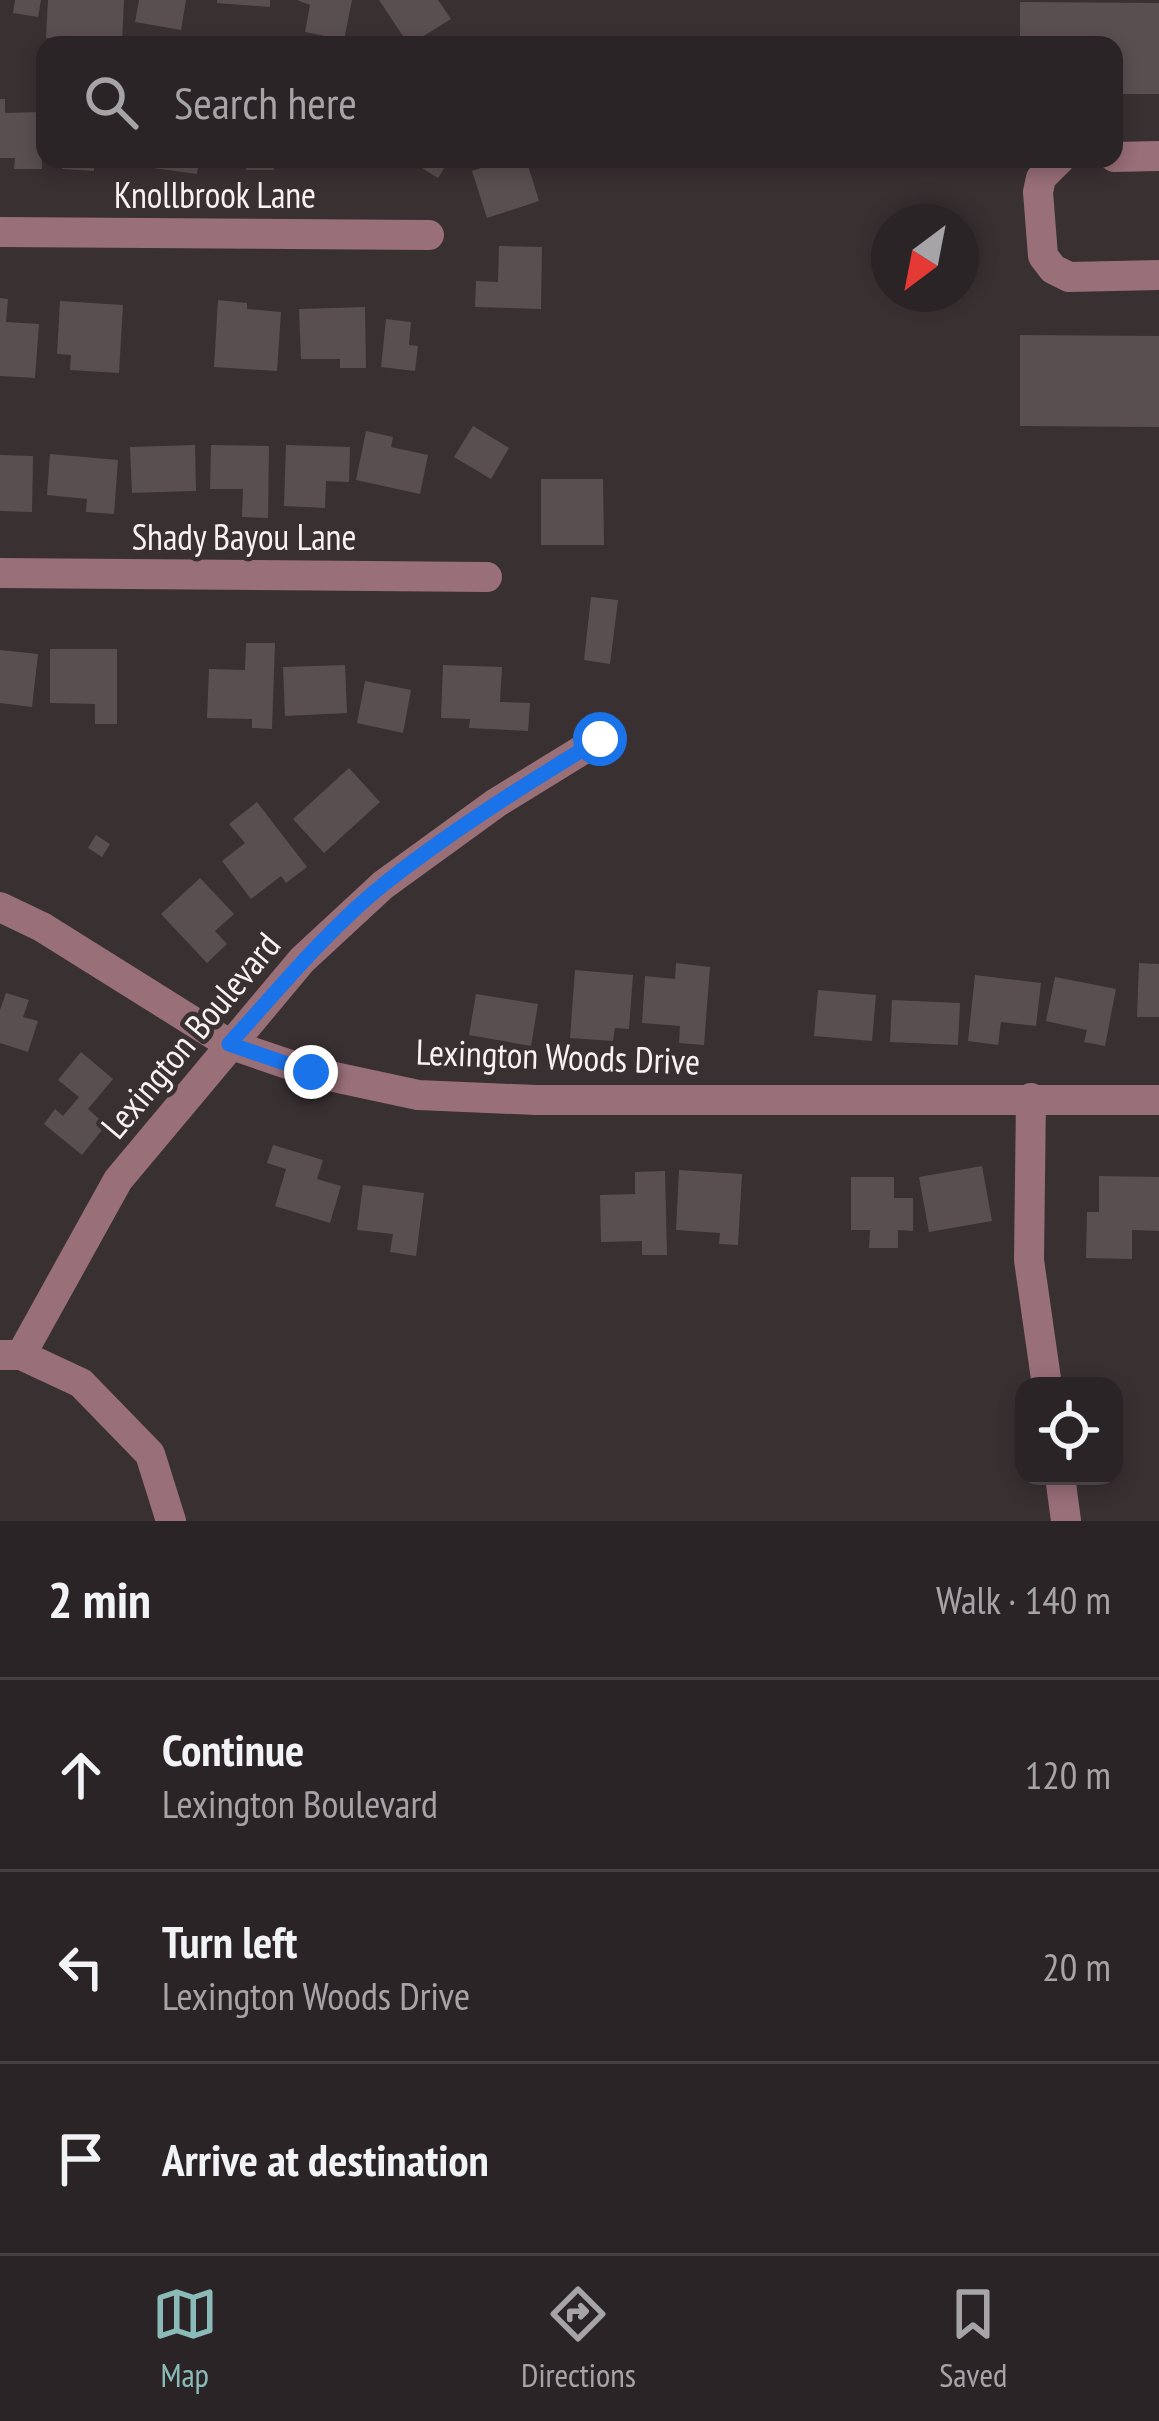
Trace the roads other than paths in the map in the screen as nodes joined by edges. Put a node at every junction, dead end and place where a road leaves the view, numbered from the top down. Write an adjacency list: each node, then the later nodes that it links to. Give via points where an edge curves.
1 (1159, 156): 2 (street)
2 (1123, 157)
3 (1051, 168): 6 (street, via 1038,192 1043,256 1053,269 1069,277)
4 (0, 232): 5 (street, Knollbrook Lane)
5 (429, 235)
6 (1159, 275)
7 (0, 573): 8 (street, Shady Bayou Lane)
8 (487, 578)
9 (600, 739): 11 (street, Lexington Boulevard, via 382,885)
10 (0, 907): 11 (street, Lexington Woods Drive)
11 (229, 1044): 12 (street, Lexington Woods Drive, via 418,1095); 14 (street, Lexington Boulevard, via 118,1180)
12 (1031, 1099): 13 (street, Lexington Woods Drive); 15 (street, via 1029,1260)
13 (1159, 1100)
14 (10, 1355): 17 (street, via 81,1383 150,1454)
15 (1046, 1377)
16 (1061, 1485): 18 (street)
17 (171, 1521)
18 (1066, 1521)

